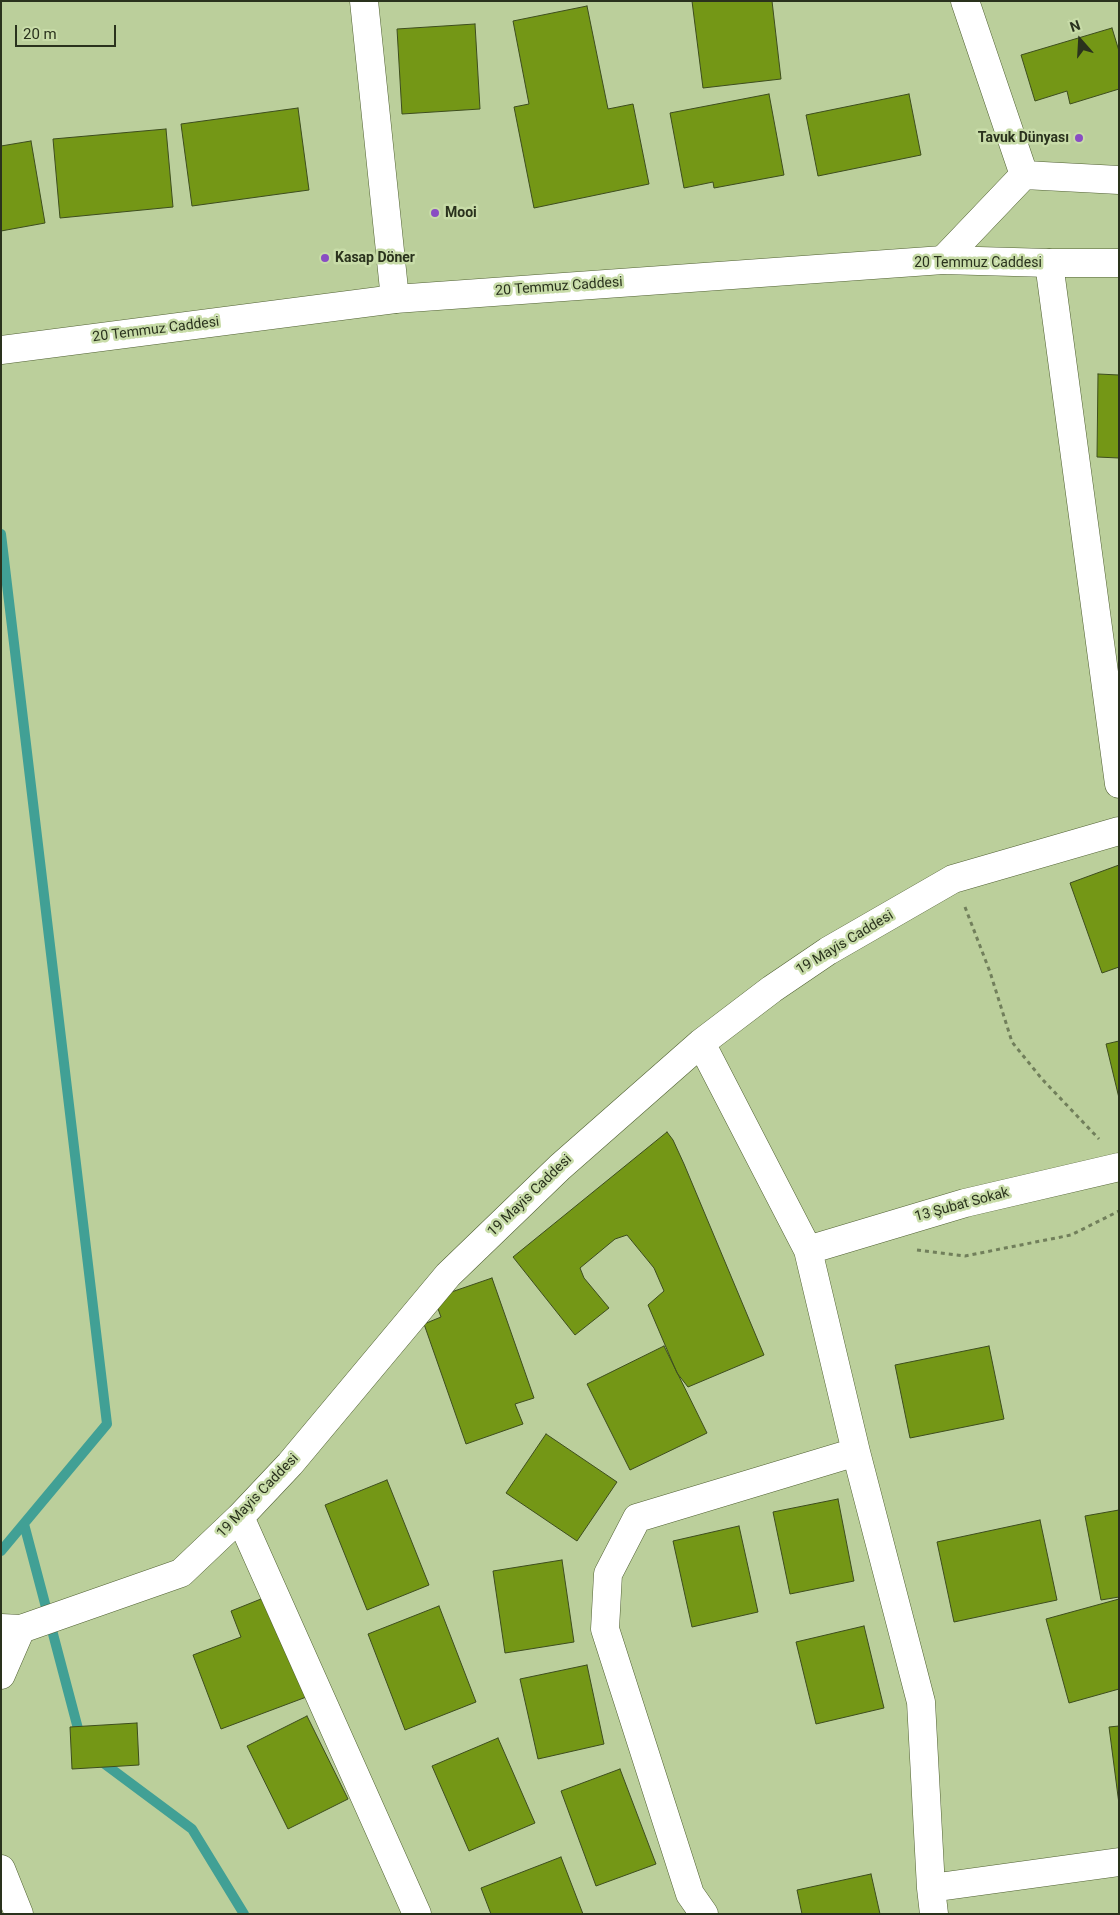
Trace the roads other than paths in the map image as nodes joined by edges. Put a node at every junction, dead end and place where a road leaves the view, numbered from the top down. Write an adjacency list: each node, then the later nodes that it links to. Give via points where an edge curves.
1 (364, 1): 8 (street)
2 (965, 1): 3 (street)
3 (1024, 175): 4 (street); 5 (street)
4 (1119, 180)
5 (943, 260): 6 (street, 20 Temmuz Caddesi); 8 (street, 20 Temmuz Caddesi)
6 (1049, 263): 7 (street, 20 Temmuz Caddesi); 10 (street)
7 (1119, 263)
8 (395, 299): 9 (street, 20 Temmuz Caddesi)
9 (1, 350)
10 (1119, 784)
11 (1119, 831): 12 (street, 19 Mayis Caddesi, via 953,879 828,951)
12 (701, 1043): 14 (street); 16 (street, 19 Mayis Caddesi, via 560,1166 448,1275 290,1464)
13 (1119, 1168): 14 (street, 13 Şubat Sokak, via 965,1203)
14 (808, 1250): 15 (street)
15 (856, 1452): 21 (street, via 921,1702); 24 (street, via 637,1518 608,1574 605,1629 690,1894)
16 (240, 1517): 17 (street, 19 Mayis Caddesi, via 181,1573); 23 (street)
17 (11, 1629): 18 (street)
18 (1, 1675)
19 (1119, 1862): 21 (street)
20 (1, 1869): 22 (street)
21 (933, 1901)
22 (19, 1914)
23 (417, 1914)
24 (704, 1914)

